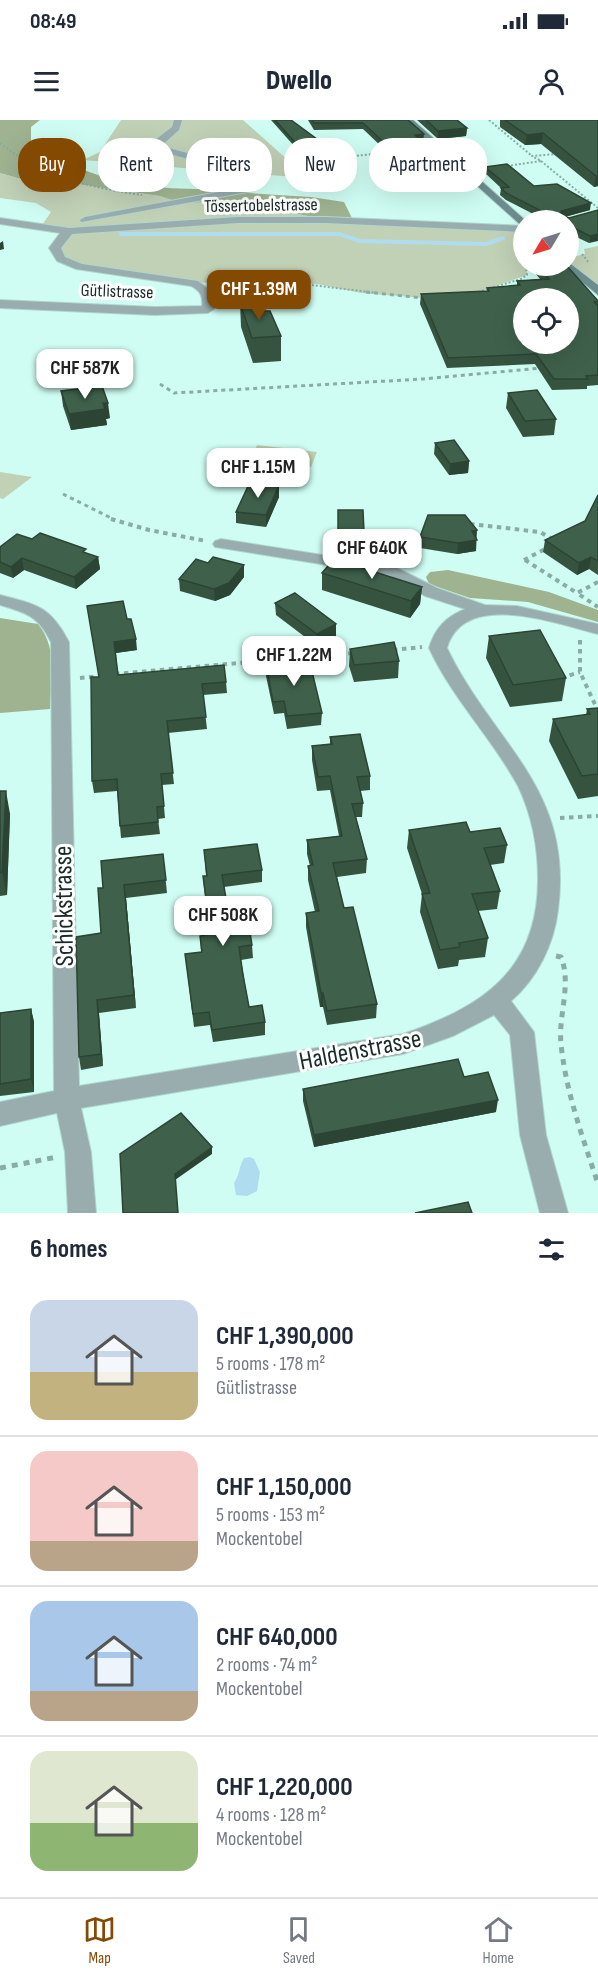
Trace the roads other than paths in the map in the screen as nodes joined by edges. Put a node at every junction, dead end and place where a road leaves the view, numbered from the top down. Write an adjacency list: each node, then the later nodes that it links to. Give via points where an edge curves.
1 (178, 120): 6 (street, via 176,128 155,144 158,148 240,170 255,178 249,189)
2 (408, 120): 3 (street)
3 (513, 217)
4 (0, 221): 6 (street, Tössertobelstrasse)
5 (513, 227): 7 (street, Tössertobelstrasse, via 238,220)
6 (39, 228): 7 (street, Tössertobelstrasse)
7 (69, 231): 10 (street, Gütlistrasse, via 55,248 60,259 80,267 194,283 206,290 210,298 208,309 155,311)
8 (579, 275): 9 (street)
9 (598, 291)
10 (0, 304)
11 (221, 544): 13 (street, via 393,571 431,592)
12 (0, 600): 16 (street, Schickstrasse, via 32,609 49,621 60,642)
13 (481, 610): 14 (street, Haldenstrasse, via 538,613); 15 (street, Haldenstrasse, via 461,617 445,629 438,648 447,669 507,752 529,790 542,825 550,872 546,914 532,956 516,981)
14 (589, 630)
15 (496, 1000): 16 (street, Haldenstrasse, via 451,1027 403,1044); 19 (street, via 522,1032 533,1135)
16 (67, 1100): 17 (street, Haldenstrasse); 18 (street, Schickstrasse, via 78,1152)
17 (0, 1114)
18 (82, 1213)
19 (554, 1213)

